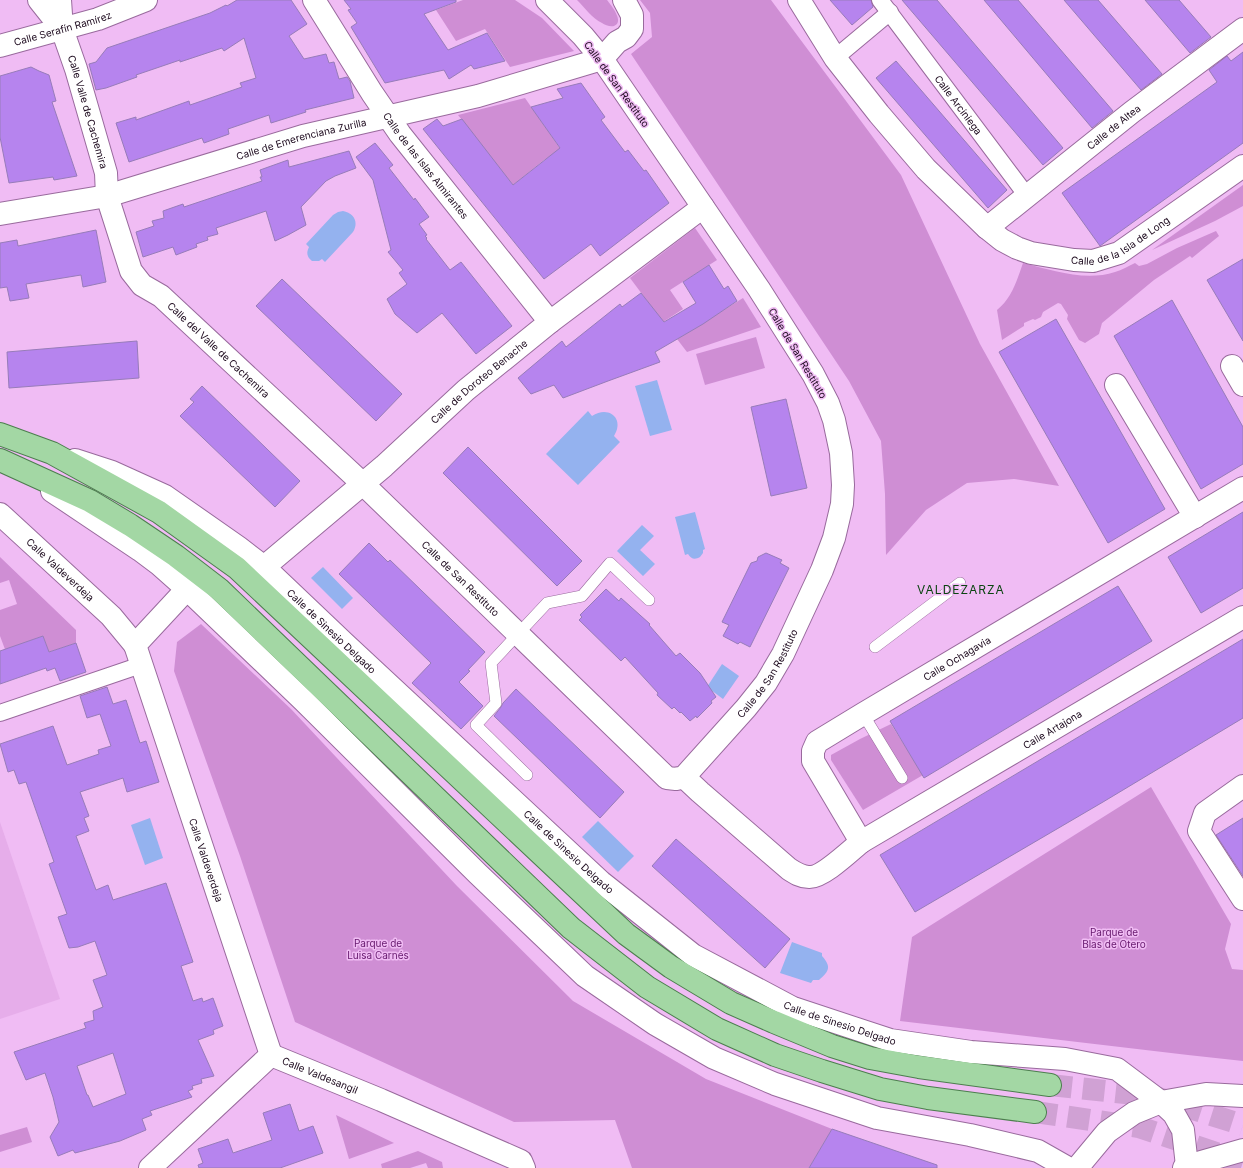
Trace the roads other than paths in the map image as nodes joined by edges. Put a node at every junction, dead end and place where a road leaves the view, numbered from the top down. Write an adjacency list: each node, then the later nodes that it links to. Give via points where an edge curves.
1 (39, 0): 10 (street, Calle Valle de Cachemira)
2 (60, 0): 10 (street, Calle Valle de Cachemira)
3 (146, 0): 10 (street, Calle Serafín Ramírez, via 98,19)
4 (314, 0): 15 (street, Calle de las Islas Almirantes)
5 (547, 0): 14 (street, Calle de San Restituto)
6 (624, 0): 14 (street, via 632,16 632,29)
7 (799, 0): 13 (street)
8 (880, 0): 9 (street, Calle Arciniega)
9 (890, 12): 13 (street); 18 (street, Calle Arciniega)
10 (62, 29): 12 (street, Calle Serafín Ramírez); 17 (street, Calle Valle de Cachemira, via 106,173)
11 (1243, 29): 18 (street, Calle de Altea, via 1132,112)
12 (0, 46)
13 (835, 58): 21 (street, via 926,169)
14 (602, 59): 15 (street, Calle de Emerenciana Zurilla, via 478,96); 19 (street, Calle de San Restituto)
15 (388, 117): 17 (street, Calle de Emerenciana Zurilla, via 303,136); 22 (street, Calle de las Islas Almirantes)
16 (1243, 166): 21 (street, Calle de la Isla de Long, via 1119,253 1093,261 1031,253 1002,240)
17 (107, 196): 20 (street, Calle de Emerenciana Zurilla); 29 (street, Calle del Valle de Cachemira, via 130,271 142,285 161,296)
18 (1027, 196): 21 (street, Calle de Altea)
19 (703, 207): 22 (street, Calle de Doroteo Benache); 44 (street, Calle de San Restituto, via 789,335 821,388 838,436 843,486 839,521 829,553 783,654 766,683 746,708)
20 (0, 214)
21 (987, 228)
22 (550, 322): 29 (street, Calle de Doroteo Benache, via 466,390)
23 (1232, 366): 25 (street)
24 (1116, 385): 32 (street)
25 (1243, 385)
26 (0, 434): 27 (main road, Calle de Sinesio Delgado)
27 (52, 453): 33 (street, Calle de Sinesio Delgado, via 112,472 165,496); 50 (main road, Calle de Sinesio Delgado, via 159,512 237,568 626,934 671,967 731,1003 832,1046 870,1058)
28 (8, 464): 35 (street, via 106,526 160,565); 53 (main road, via 90,501 130,524 219,589 571,928 647,987 716,1029 775,1055 822,1071 880,1089)
29 (363, 484): 33 (street, Calle de Doroteo Benache); 38 (street, Calle de San Restituto)
30 (1243, 488): 32 (street, Calle Ochagavia)
31 (0, 514): 40 (street, Calle Valdeverdeja, via 111,616)
32 (1194, 517): 42 (street, Calle Ochagavia)
33 (264, 567): 52 (street, Calle de Sinesio Delgado, via 601,882 693,955 793,1008 890,1040 971,1052 1065,1058 1117,1069)
34 (960, 583): 39 (lane)
35 (187, 589): 40 (street); 58 (street, via 585,976 655,1024 714,1058 775,1084 877,1118 970,1135 1038,1151)
36 (650, 600): 38 (lane, via 610,563 582,596 547,602)
37 (1243, 616): 47 (street, Calle Artajona)
38 (518, 634): 43 (lane, via 491,663 496,703 476,725); 44 (street, Calle de San Restituto, via 667,778)
39 (875, 647)
40 (138, 655): 41 (street); 49 (street, Calle Valdeverdeja)
41 (0, 714)
42 (863, 714): 45 (lane); 47 (street, Calle Ochagavia, via 817,742 813,751 813,761)
43 (527, 775)
44 (684, 777): 47 (street, via 789,869 800,875 810,878 821,875)
45 (902, 778)
46 (1243, 786): 48 (street, via 1205,813 1200,831)
47 (861, 842)
48 (1243, 899)
49 (271, 1054): 55 (street, Calle Valdesangil, via 381,1100); 57 (street, Calle Valdesangil)
50 (1050, 1085)
51 (1243, 1096): 52 (street, via 1206,1094)
52 (1161, 1102): 56 (street, Calle de Sinesio Delgado, via 1174,1114 1183,1130); 59 (street, via 1134,1113 1107,1132)
53 (1035, 1112)
54 (1243, 1150): 56 (street)
55 (522, 1165)
56 (1188, 1167)
57 (150, 1168)
58 (1068, 1168)
59 (1077, 1168)

